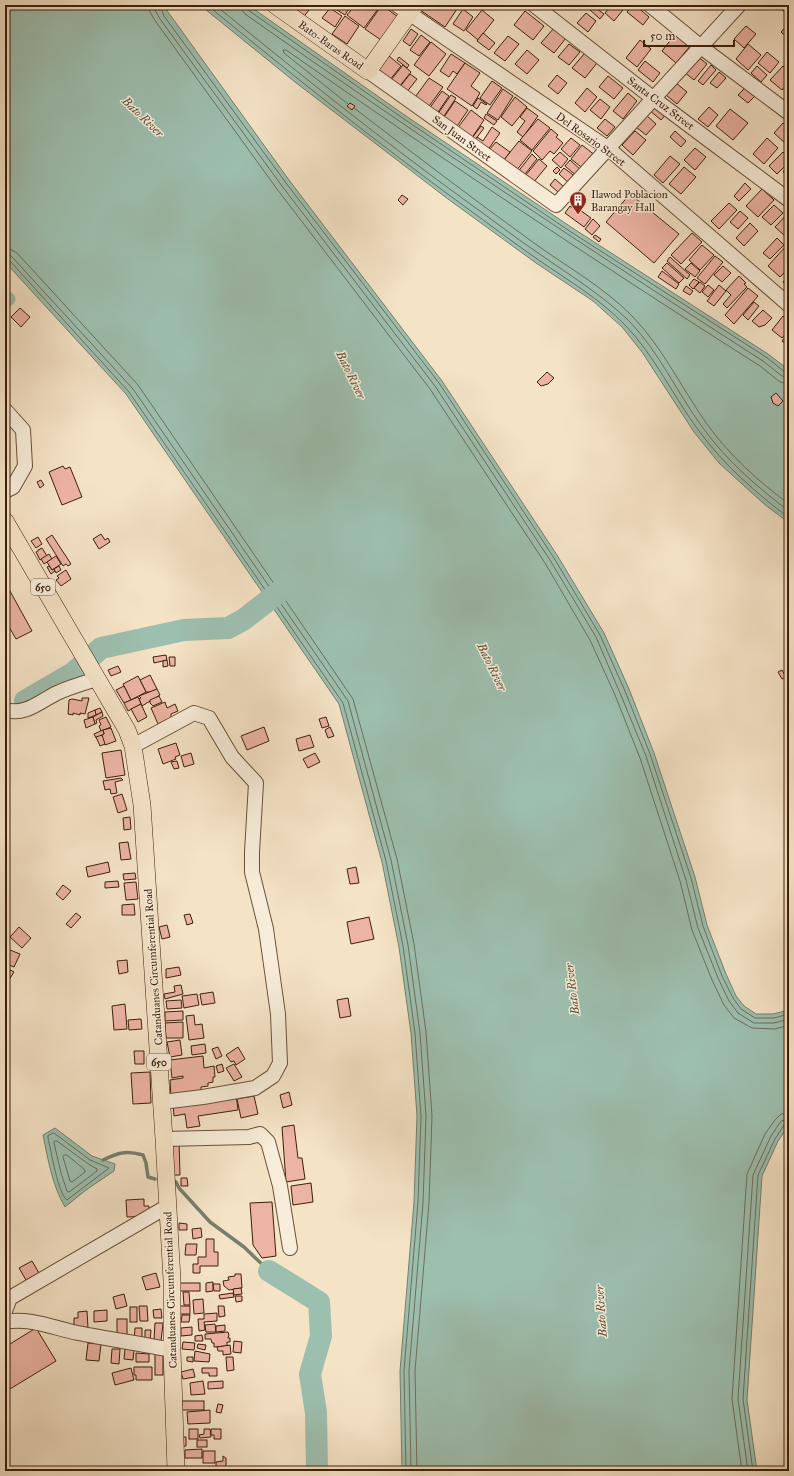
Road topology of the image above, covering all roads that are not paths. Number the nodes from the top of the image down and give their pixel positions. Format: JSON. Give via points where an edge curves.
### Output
{"nodes":[{"id":1,"x":275,"y":5,"type":"edge"},
{"id":2,"x":534,"y":5,"type":"edge"},
{"id":3,"x":650,"y":5,"type":"edge"},
{"id":4,"x":739,"y":5,"type":"edge"},
{"id":5,"x":407,"y":8,"type":"edge"},
{"id":6,"x":700,"y":47,"type":"junction"},
{"id":7,"x":368,"y":71,"type":"junction"},
{"id":8,"x":654,"y":98,"type":"junction"},
{"id":9,"x":789,"y":112,"type":"edge"},
{"id":10,"x":609,"y":149,"type":"junction"},
{"id":11,"x":789,"y":200,"type":"edge"},
{"id":12,"x":789,"y":305,"type":"edge"},
{"id":13,"x":5,"y":410,"type":"edge"},
{"id":14,"x":5,"y":491,"type":"edge"},
{"id":15,"x":5,"y":521,"type":"edge"},
{"id":16,"x":89,"y":666,"type":"junction"},
{"id":17,"x":5,"y":710,"type":"edge"},
{"id":18,"x":133,"y":746,"type":"junction"},
{"id":19,"x":162,"y":1102,"type":"junction"},
{"id":20,"x":164,"y":1139,"type":"junction"},
{"id":21,"x":168,"y":1206,"type":"junction"},
{"id":22,"x":290,"y":1248,"type":"dead end"},
{"id":23,"x":8,"y":1296,"type":"edge"},
{"id":24,"x":5,"y":1311,"type":"edge"},
{"id":25,"x":5,"y":1322,"type":"edge"},
{"id":26,"x":172,"y":1350,"type":"junction"},
{"id":27,"x":176,"y":1471,"type":"edge"}],
"edges":[{"from":1,"to":7,"type":"main road","name":"Bato-Baras Road"},
{"from":2,"to":8,"type":"street","name":"Santa Cruz Street"},
{"from":3,"to":6,"type":"street"},
{"from":4,"to":6,"type":"street"},
{"from":5,"to":7,"type":"main road"},
{"from":5,"to":10,"type":"street","name":"Del Rosario Street"},
{"from":6,"to":8,"type":"street"},
{"from":6,"to":9,"type":"street"},
{"from":7,"to":10,"type":"street","name":"San Juan Street","via":[[556,205]]},
{"from":8,"to":10,"type":"street"},
{"from":8,"to":11,"type":"street","name":"Santa Cruz Street"},
{"from":10,"to":12,"type":"street","name":"Del Rosario Street"},
{"from":13,"to":14,"type":"street","via":[[23,430],[25,466],[13,487]]},
{"from":15,"to":16,"type":"main road","name":"Catanduanes Circumferential Road","number":"650"},
{"from":16,"to":17,"type":"street","via":[[58,692],[27,710]]},
{"from":16,"to":18,"type":"main road","name":"Catanduanes Circumferential Road","number":"650","via":[[127,730]]},
{"from":18,"to":19,"type":"main road","name":"Catanduanes Circumferential Road","number":"650","via":[[142,805]]},
{"from":18,"to":19,"type":"street","via":[[194,713],[209,718],[232,758],[256,783],[252,872],[266,929],[278,1014],[280,1063],[274,1076],[255,1088]]},
{"from":19,"to":20,"type":"main road","name":"Catanduanes Circumferential Road","number":"650"},
{"from":20,"to":21,"type":"main road","name":"Catanduanes Circumferential Road","number":"650"},
{"from":20,"to":22,"type":"street","via":[[249,1137],[260,1134],[268,1142],[280,1186]]},
{"from":21,"to":23,"type":"street"},
{"from":21,"to":26,"type":"main road","name":"Catanduanes Circumferential Road","number":"650"},
{"from":23,"to":24,"type":"street"},
{"from":25,"to":26,"type":"street","via":[[15,1319],[33,1322]]},
{"from":26,"to":27,"type":"main road","name":"Catanduanes Circumferential Road","number":"650"}]}
